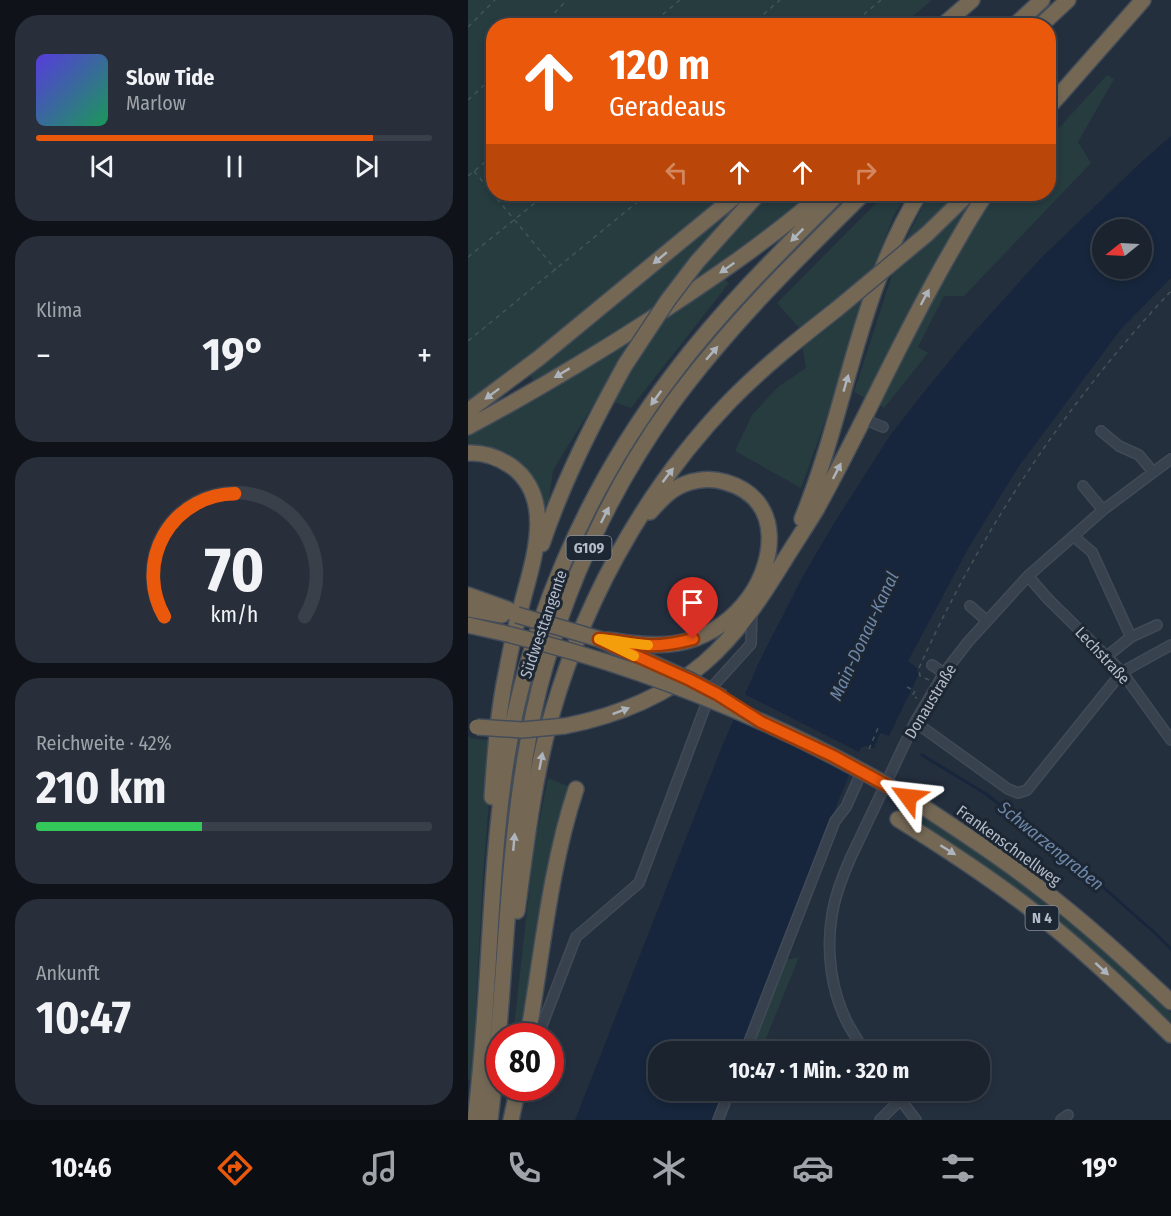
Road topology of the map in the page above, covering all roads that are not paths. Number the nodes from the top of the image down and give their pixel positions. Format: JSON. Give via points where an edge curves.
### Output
{"nodes":[{"id":1,"x":972,"y":0,"type":"edge"},
{"id":2,"x":1042,"y":0,"type":"edge"},
{"id":3,"x":1070,"y":0,"type":"edge"},
{"id":4,"x":1143,"y":0,"type":"edge"},
{"id":5,"x":951,"y":18,"type":"edge"},
{"id":6,"x":1023,"y":18,"type":"edge"},
{"id":7,"x":1049,"y":18,"type":"edge"},
{"id":8,"x":1056,"y":22,"type":"edge"},
{"id":9,"x":1056,"y":99,"type":"edge"},
{"id":10,"x":730,"y":201,"type":"edge"},
{"id":11,"x":752,"y":201,"type":"edge"},
{"id":12,"x":813,"y":201,"type":"edge"},
{"id":13,"x":831,"y":201,"type":"edge"},
{"id":14,"x":856,"y":201,"type":"edge"},
{"id":15,"x":915,"y":201,"type":"edge"},
{"id":16,"x":961,"y":201,"type":"edge"},
{"id":17,"x":982,"y":201,"type":"edge"},
{"id":18,"x":468,"y":411,"type":"edge"},
{"id":19,"x":863,"y":419,"type":"junction"},
{"id":20,"x":468,"y":427,"type":"edge"},
{"id":21,"x":883,"y":427,"type":"dead end"},
{"id":22,"x":1101,"y":430,"type":"dead end"},
{"id":23,"x":468,"y":453,"type":"edge"},
{"id":24,"x":1171,"y":459,"type":"edge"},
{"id":25,"x":1153,"y":472,"type":"junction"},
{"id":26,"x":1083,"y":486,"type":"dead end"},
{"id":27,"x":1103,"y":510,"type":"junction"},
{"id":28,"x":1073,"y":536,"type":"junction"},
{"id":29,"x":625,"y":542,"type":"junction"},
{"id":30,"x":786,"y":558,"type":"junction"},
{"id":31,"x":530,"y":573,"type":"junction"},
{"id":32,"x":1028,"y":576,"type":"junction"},
{"id":33,"x":468,"y":595,"type":"edge"},
{"id":34,"x":970,"y":606,"type":"dead end"},
{"id":35,"x":468,"y":609,"type":"edge"},
{"id":36,"x":752,"y":610,"type":"junction"},
{"id":37,"x":510,"y":613,"type":"junction"},
{"id":38,"x":987,"y":621,"type":"junction"},
{"id":39,"x":468,"y":625,"type":"edge"},
{"id":40,"x":1157,"y":625,"type":"dead end"},
{"id":41,"x":1131,"y":637,"type":"junction"},
{"id":42,"x":599,"y":639,"type":"junction"},
{"id":43,"x":1171,"y":645,"type":"edge"},
{"id":44,"x":1106,"y":657,"type":"junction"},
{"id":45,"x":932,"y":665,"type":"dead end"},
{"id":46,"x":1122,"y":672,"type":"junction"},
{"id":47,"x":944,"y":673,"type":"junction"},
{"id":48,"x":761,"y":722,"type":"junction"},
{"id":49,"x":915,"y":722,"type":"junction"},
{"id":50,"x":473,"y":726,"type":"edge"},
{"id":51,"x":1171,"y":740,"type":"edge"},
{"id":52,"x":888,"y":777,"type":"junction"},
{"id":53,"x":576,"y":789,"type":"dead end"},
{"id":54,"x":898,"y":819,"type":"dead end"},
{"id":55,"x":493,"y":889,"type":"junction"},
{"id":56,"x":503,"y":985,"type":"junction"},
{"id":57,"x":1171,"y":1002,"type":"edge"},
{"id":58,"x":530,"y":1023,"type":"edge"},
{"id":59,"x":543,"y":1023,"type":"edge"},
{"id":60,"x":1171,"y":1035,"type":"edge"},
{"id":61,"x":749,"y":1041,"type":"edge"},
{"id":62,"x":858,"y":1041,"type":"edge"},
{"id":63,"x":515,"y":1101,"type":"edge"},
{"id":64,"x":726,"y":1101,"type":"edge"},
{"id":65,"x":899,"y":1101,"type":"edge"},
{"id":66,"x":901,"y":1101,"type":"edge"},
{"id":67,"x":475,"y":1120,"type":"edge"},
{"id":68,"x":490,"y":1120,"type":"edge"},
{"id":69,"x":511,"y":1120,"type":"edge"},
{"id":70,"x":718,"y":1120,"type":"edge"},
{"id":71,"x":880,"y":1120,"type":"edge"},
{"id":72,"x":916,"y":1120,"type":"edge"}],
"edges":[{"from":1,"to":5,"type":"highway"},
{"from":2,"to":6,"type":"highway"},
{"from":3,"to":7,"type":"highway"},
{"from":3,"to":8,"type":"highway"},
{"from":4,"to":9,"type":"highway"},
{"from":10,"to":18,"type":"highway","one_way":true,"via":[[539,358]]},
{"from":11,"to":31,"type":"highway","bridge":true,"via":[[697,262],[625,365],[579,452]]},
{"from":12,"to":20,"type":"highway","one_way":true,"via":[[682,298]]},
{"from":13,"to":55,"type":"highway","name":"Südwesttangente","number":"G109","one_way":true,"via":[[733,302],[674,372],[623,447],[583,520],[546,606],[515,714]]},
{"from":56,"to":14,"type":"highway","name":"Südwesttangente","number":"G109","one_way":true,"via":[[525,755],[554,639],[586,554],[636,460],[690,380],[750,309]]},
{"from":30,"to":15,"type":"highway","one_way":true,"via":[[824,456],[878,280]]},
{"from":29,"to":16,"type":"highway","one_way":true,"bridge":true,"via":[[650,500],[709,424],[763,369],[899,259]]},
{"from":19,"to":17,"type":"highway","one_way":true,"via":[[931,285]]},
{"from":19,"to":21,"type":"street"},
{"from":30,"to":19,"type":"highway","one_way":true,"via":[[815,512]]},
{"from":22,"to":25,"type":"street","via":[[1117,445],[1139,455]]},
{"from":23,"to":31,"type":"highway","via":[[502,461],[516,470],[530,489],[538,521]]},
{"from":24,"to":25,"type":"street","name":"Donaustraße"},
{"from":25,"to":27,"type":"street","name":"Donaustraße"},
{"from":26,"to":27,"type":"street"},
{"from":27,"to":28,"type":"street","name":"Donaustraße"},
{"from":28,"to":32,"type":"street","name":"Donaustraße"},
{"from":28,"to":41,"type":"street","via":[[1092,552]]},
{"from":29,"to":42,"type":"highway","via":[[664,498],[696,481],[722,481],[742,489],[757,502],[769,530],[769,549],[761,579],[724,623],[678,643],[645,645]]},
{"from":56,"to":29,"type":"highway","one_way":true,"via":[[546,737],[585,623]]},
{"from":30,"to":36,"type":"highway"},
{"from":31,"to":55,"type":"highway","via":[[500,714],[490,832]]},
{"from":32,"to":38,"type":"street","name":"Donaustraße"},
{"from":32,"to":44,"type":"street","name":"Lechstraße"},
{"from":33,"to":37,"type":"highway"},
{"from":34,"to":38,"type":"street"},
{"from":35,"to":37,"type":"highway"},
{"from":50,"to":36,"type":"highway","one_way":true,"bridge":true,"via":[[522,730],[565,726],[618,713],[675,684],[703,663]]},
{"from":36,"to":59,"type":"street","via":[[751,644],[712,686],[639,883],[576,937]]},
{"from":37,"to":42,"type":"highway","bridge":true},
{"from":38,"to":47,"type":"street","name":"Donaustraße"},
{"from":39,"to":48,"type":"highway","name":"Frankenschnellweg","number":"N 4","bridge":true,"via":[[619,666]]},
{"from":40,"to":41,"type":"street"},
{"from":41,"to":44,"type":"street"},
{"from":42,"to":48,"type":"highway","bridge":true,"via":[[690,680]]},
{"from":43,"to":46,"type":"street"},
{"from":44,"to":46,"type":"street","name":"Lechstraße"},
{"from":45,"to":47,"type":"street"},
{"from":46,"to":49,"type":"street","via":[[1027,790],[1018,793]]},
{"from":46,"to":51,"type":"street","name":"Lechstraße"},
{"from":47,"to":49,"type":"street","name":"Donaustraße"},
{"from":48,"to":57,"type":"highway","name":"Frankenschnellweg","number":"N 4","bridge":true,"via":[[908,797],[973,839],[1036,884]]},
{"from":49,"to":52,"type":"street","name":"Donaustraße"},
{"from":52,"to":61,"type":"street","via":[[864,766],[846,807],[835,821]]},
{"from":52,"to":62,"type":"street","name":"Donaustraße","via":[[858,840],[832,912],[833,980],[847,1022]]},
{"from":53,"to":58,"type":"highway","via":[[558,857]]},
{"from":54,"to":60,"type":"highway","number":"N 4","one_way":true,"via":[[1021,902],[1097,965]]},
{"from":55,"to":67,"type":"highway","name":"Südwesttangente","number":"G109"},
{"from":56,"to":68,"type":"highway","name":"Südwesttangente","number":"G109"},
{"from":63,"to":69,"type":"highway"},
{"from":64,"to":70,"type":"street"},
{"from":65,"to":71,"type":"street"},
{"from":66,"to":72,"type":"street"}]}
